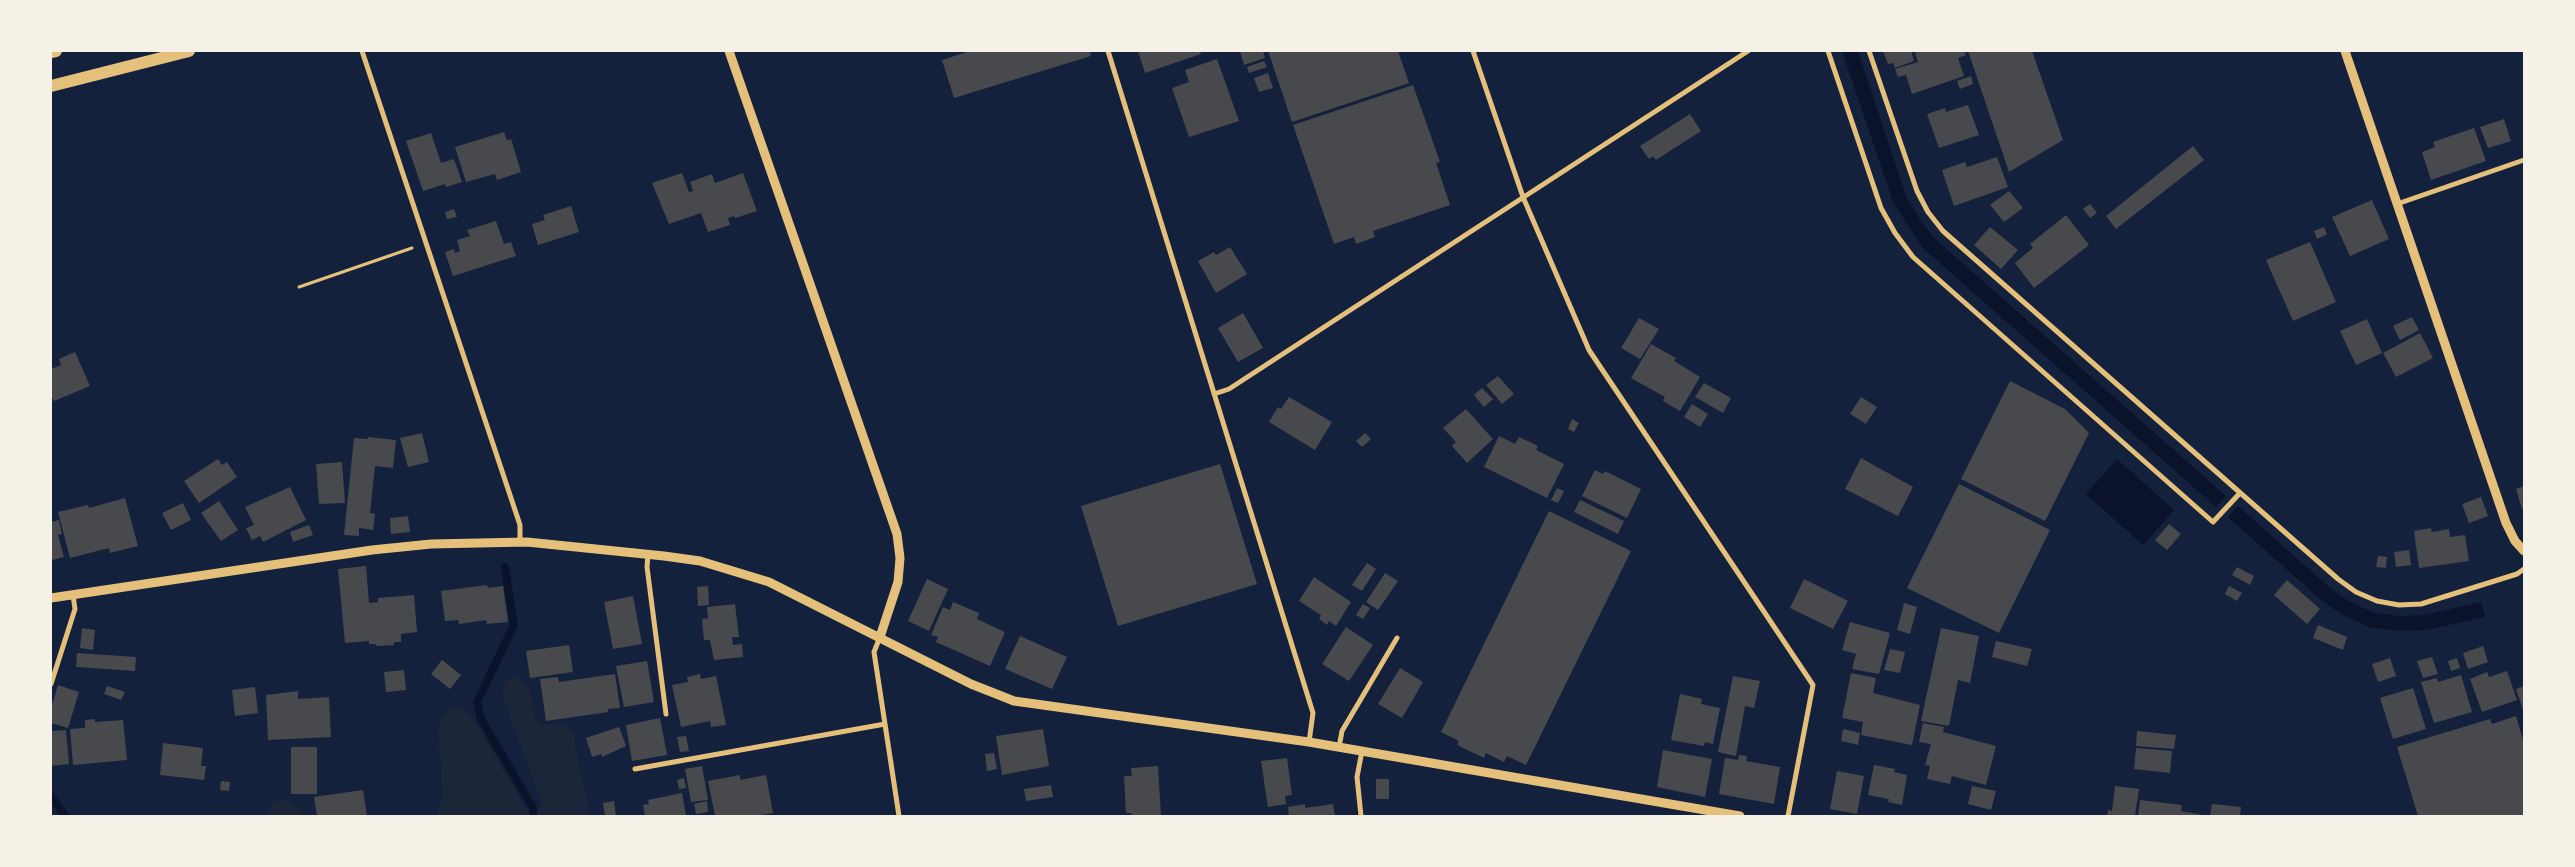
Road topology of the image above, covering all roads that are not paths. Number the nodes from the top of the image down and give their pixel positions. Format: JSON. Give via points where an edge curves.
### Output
{"nodes":[{"id":1,"x":56,"y":51,"type":"edge"},
{"id":2,"x":189,"y":51,"type":"edge"},
{"id":3,"x":362,"y":51,"type":"edge"},
{"id":4,"x":729,"y":51,"type":"edge"},
{"id":5,"x":1108,"y":51,"type":"edge"},
{"id":6,"x":1473,"y":51,"type":"edge"},
{"id":7,"x":1748,"y":51,"type":"edge"},
{"id":8,"x":1828,"y":51,"type":"edge"},
{"id":9,"x":1869,"y":51,"type":"edge"},
{"id":10,"x":2345,"y":51,"type":"edge"},
{"id":11,"x":51,"y":52,"type":"edge"},
{"id":12,"x":51,"y":86,"type":"edge"},
{"id":13,"x":2524,"y":160,"type":"edge"},
{"id":14,"x":1522,"y":197,"type":"junction"},
{"id":15,"x":2397,"y":204,"type":"junction"},
{"id":16,"x":1214,"y":394,"type":"junction"},
{"id":17,"x":2240,"y":493,"type":"junction"},
{"id":18,"x":520,"y":542,"type":"junction"},
{"id":19,"x":2524,"y":551,"type":"edge"},
{"id":20,"x":648,"y":554,"type":"junction"},
{"id":21,"x":2524,"y":569,"type":"edge"},
{"id":22,"x":73,"y":595,"type":"junction"},
{"id":23,"x":51,"y":598,"type":"edge"},
{"id":24,"x":880,"y":637,"type":"junction"},
{"id":25,"x":1397,"y":638,"type":"dead end"},
{"id":26,"x":51,"y":684,"type":"edge"},
{"id":27,"x":666,"y":714,"type":"dead end"},
{"id":28,"x":885,"y":724,"type":"junction"},
{"id":29,"x":1309,"y":742,"type":"junction"},
{"id":30,"x":1339,"y":747,"type":"junction"},
{"id":31,"x":1362,"y":751,"type":"junction"},
{"id":32,"x":635,"y":770,"type":"dead end"},
{"id":33,"x":900,"y":816,"type":"edge"},
{"id":34,"x":1361,"y":816,"type":"edge"},
{"id":35,"x":1740,"y":816,"type":"edge"},
{"id":36,"x":1788,"y":816,"type":"edge"}],
"edges":[{"from":1,"to":11,"type":"main road"},
{"from":2,"to":12,"type":"main road"},
{"from":3,"to":18,"type":"street","via":[[520,525]]},
{"from":4,"to":24,"type":"street","via":[[897,534],[898,582]]},
{"from":5,"to":16,"type":"street"},
{"from":6,"to":14,"type":"street"},
{"from":7,"to":14,"type":"street"},
{"from":8,"to":17,"type":"street","via":[[1881,208],[1913,256],[2213,522]]},
{"from":9,"to":17,"type":"street","via":[[1917,191],[1943,230]]},
{"from":10,"to":15,"type":"street"},
{"from":13,"to":15,"type":"street"},
{"from":14,"to":16,"type":"street","via":[[1229,389]]},
{"from":14,"to":36,"type":"street","via":[[1589,350],[1813,685]]},
{"from":15,"to":19,"type":"street","via":[[2506,523]]},
{"from":16,"to":29,"type":"street","via":[[1313,713]]},
{"from":17,"to":21,"type":"street","via":[[2338,579],[2377,601],[2399,605],[2422,604]]},
{"from":18,"to":20,"type":"street"},
{"from":18,"to":22,"type":"street","via":[[431,544],[372,550]]},
{"from":20,"to":24,"type":"street","via":[[700,561],[768,582]]},
{"from":20,"to":27,"type":"street"},
{"from":22,"to":23,"type":"street"},
{"from":22,"to":26,"type":"street","via":[[75,609]]},
{"from":24,"to":28,"type":"street","via":[[874,652]]},
{"from":24,"to":29,"type":"street","via":[[971,684],[1014,701]]},
{"from":25,"to":30,"type":"street","via":[[1342,731]]},
{"from":28,"to":32,"type":"street"},
{"from":28,"to":33,"type":"street"},
{"from":29,"to":30,"type":"street"},
{"from":30,"to":31,"type":"street"},
{"from":31,"to":34,"type":"street","via":[[1357,777]]},
{"from":31,"to":35,"type":"street"}]}
